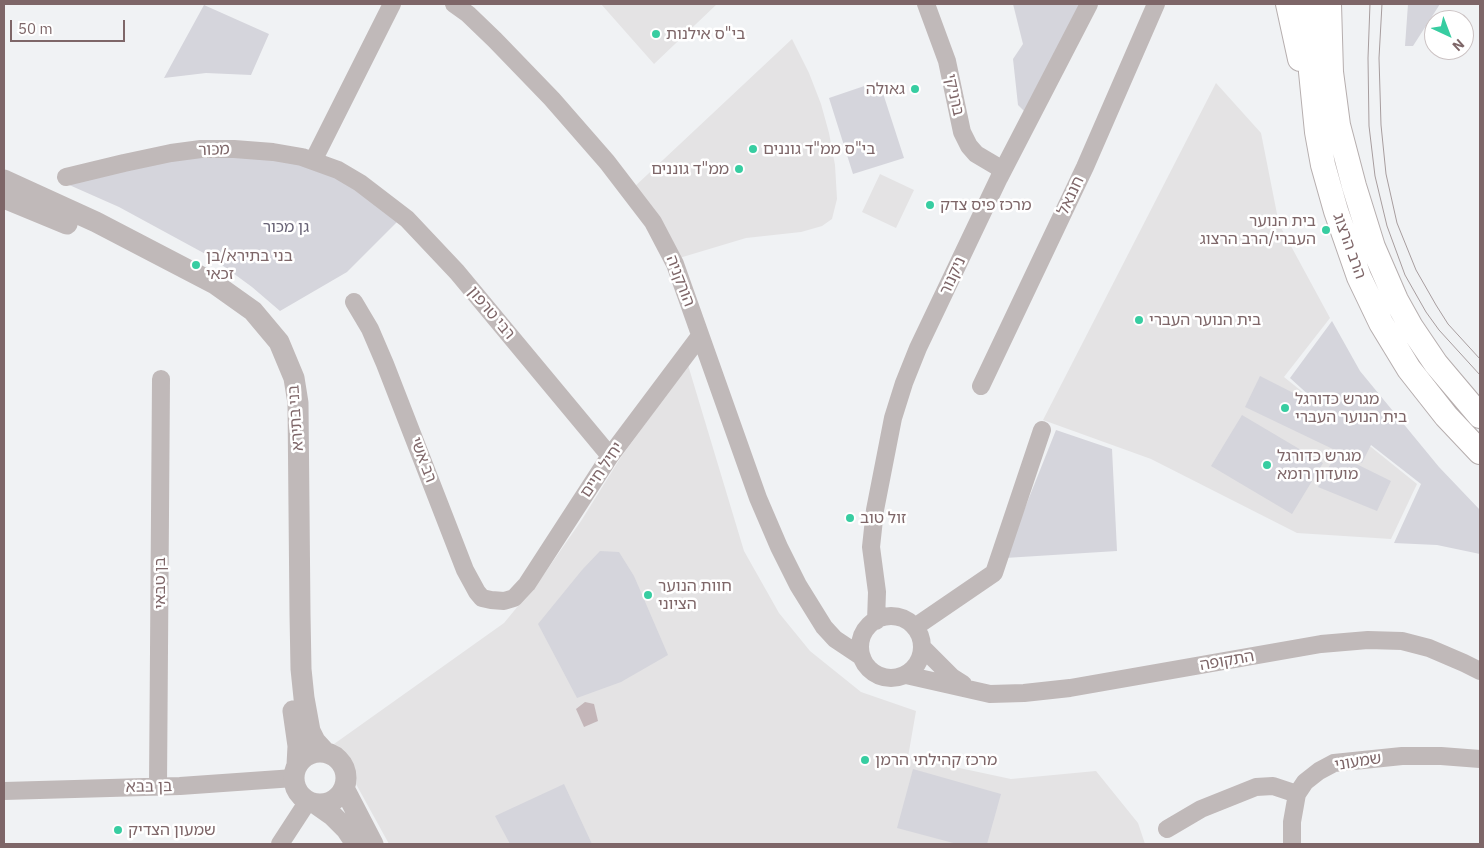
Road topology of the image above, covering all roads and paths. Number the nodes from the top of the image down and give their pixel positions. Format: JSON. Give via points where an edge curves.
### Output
{"nodes":[{"id":1,"x":392,"y":4,"type":"edge"},
{"id":2,"x":454,"y":4,"type":"edge"},
{"id":3,"x":926,"y":4,"type":"edge"},
{"id":4,"x":1089,"y":4,"type":"edge"},
{"id":5,"x":1156,"y":4,"type":"edge"},
{"id":6,"x":1288,"y":4,"type":"edge"},
{"id":7,"x":1309,"y":4,"type":"edge"},
{"id":8,"x":1329,"y":4,"type":"edge"},
{"id":9,"x":1334,"y":4,"type":"edge"},
{"id":10,"x":1329,"y":35,"type":"junction"},
{"id":11,"x":1313,"y":104,"type":"junction"},
{"id":12,"x":313,"y":161,"type":"junction"},
{"id":13,"x":1003,"y":170,"type":"junction"},
{"id":14,"x":66,"y":177,"type":"dead end"},
{"id":15,"x":4,"y":180,"type":"edge"},
{"id":16,"x":360,"y":182,"type":"joint"},
{"id":17,"x":6,"y":200,"type":"edge"},
{"id":18,"x":354,"y":302,"type":"dead end"},
{"id":19,"x":700,"y":336,"type":"junction"},
{"id":20,"x":161,"y":379,"type":"dead end"},
{"id":21,"x":981,"y":386,"type":"dead end"},
{"id":22,"x":1480,"y":416,"type":"edge"},
{"id":23,"x":1042,"y":430,"type":"dead end"},
{"id":24,"x":1480,"y":452,"type":"edge"},
{"id":25,"x":610,"y":456,"type":"junction"},
{"id":26,"x":874,"y":566,"type":"junction"},
{"id":27,"x":504,"y":601,"type":"joint"},
{"id":28,"x":815,"y":614,"type":"junction"},
{"id":29,"x":909,"y":623,"type":"junction"},
{"id":30,"x":870,"y":627,"type":"junction"},
{"id":31,"x":922,"y":647,"type":"junction"},
{"id":32,"x":862,"y":657,"type":"junction"},
{"id":33,"x":1480,"y":671,"type":"edge"},
{"id":34,"x":906,"y":675,"type":"junction"},
{"id":35,"x":970,"y":689,"type":"junction"},
{"id":36,"x":326,"y":753,"type":"junction"},
{"id":37,"x":1480,"y":759,"type":"edge"},
{"id":38,"x":296,"y":772,"type":"junction"},
{"id":39,"x":158,"y":786,"type":"junction"},
{"id":40,"x":344,"y":788,"type":"junction"},
{"id":41,"x":4,"y":791,"type":"edge"},
{"id":42,"x":1297,"y":794,"type":"junction"},
{"id":43,"x":312,"y":803,"type":"junction"},
{"id":44,"x":1167,"y":829,"type":"dead end"},
{"id":45,"x":280,"y":844,"type":"edge"},
{"id":46,"x":356,"y":844,"type":"edge"},
{"id":47,"x":373,"y":844,"type":"edge"},
{"id":48,"x":1292,"y":844,"type":"edge"}],
"edges":[{"from":1,"to":12,"type":"street"},
{"from":2,"to":19,"type":"street","name":"הורקניה","via":[[479,24],[546,92],[607,162],[653,222],[675,264]]},
{"from":3,"to":13,"type":"street","name":"ברניקי","via":[[947,61],[962,132],[976,154]]},
{"from":4,"to":13,"type":"street","name":"ניקנור"},
{"from":5,"to":21,"type":"street","name":"חננאל","via":[[1085,167]]},
{"from":6,"to":11,"type":"main road"},
{"from":7,"to":11,"type":"main road","name":"הרב הרצוג"},
{"from":8,"to":10,"type":"main road","name":"הרב הרצוג"},
{"from":9,"to":10,"type":"main road"},
{"from":10,"to":22,"type":"main road","name":"הרב הרצוג","via":[[1338,125],[1374,247],[1411,327],[1436,364]]},
{"from":11,"to":24,"type":"main road","name":"הרב הרצוג","via":[[1333,202],[1368,298],[1409,369]]},
{"from":12,"to":14,"type":"street","name":"מכור","via":[[273,152],[201,150],[124,162]]},
{"from":12,"to":16,"type":"street","name":"מכור"},
{"from":13,"to":26,"type":"street","name":"ניקנור","via":[[904,383],[875,510],[871,547]]},
{"from":15,"to":36,"type":"street","name":"בני בתירא","via":[[121,234],[215,284],[252,311],[278,342],[294,378],[298,403],[304,698],[310,731]]},
{"from":16,"to":25,"type":"street","name":"רבי טרפון","via":[[407,219],[458,272]]},
{"from":17,"to":38,"type":"street","name":"בני בתירא","via":[[96,236],[205,292],[251,328],[276,362],[286,390],[286,617],[298,746]]},
{"from":18,"to":27,"type":"street","name":"רב אשי","via":[[385,364],[465,570],[482,598]]},
{"from":19,"to":25,"type":"street","name":"יחיל חיים"},
{"from":19,"to":28,"type":"street","name":"הורקניה","via":[[778,547]]},
{"from":20,"to":39,"type":"street","name":"בן טבאי"},
{"from":23,"to":29,"type":"street","via":[[994,573]]},
{"from":25,"to":27,"type":"street","name":"יחיל חיים","via":[[526,584],[514,598]]},
{"from":26,"to":29,"type":"street","name":"ניקנור","via":[[891,603]]},
{"from":26,"to":30,"type":"street","name":"ניקנור","via":[[877,592]]},
{"from":28,"to":30,"type":"street","name":"הורקניה","via":[[840,632],[852,635]]},
{"from":28,"to":32,"type":"street","name":"הורקניה","via":[[835,639]]},
{"from":29,"to":30,"type":"street","via":[[885,617]]},
{"from":29,"to":31,"type":"street","via":[[920,636]]},
{"from":30,"to":32,"type":"street","via":[[861,641]]},
{"from":31,"to":34,"type":"street","via":[[918,663]]},
{"from":31,"to":35,"type":"street","name":"התקופה","via":[[952,677]]},
{"from":32,"to":34,"type":"street","via":[[872,672],[880,676]]},
{"from":33,"to":35,"type":"street","name":"התקופה","via":[[1429,648],[1368,640],[1320,644],[1070,688],[990,694]]},
{"from":34,"to":35,"type":"street","name":"התקופה"},
{"from":36,"to":38,"type":"street","via":[[308,755]]},
{"from":36,"to":40,"type":"street","via":[[334,756],[344,768]]},
{"from":37,"to":42,"type":"street","name":"שמעוני","via":[[1402,756],[1334,763],[1305,782]]},
{"from":38,"to":39,"type":"street","name":"בן בבא"},
{"from":38,"to":43,"type":"street","via":[[297,791]]},
{"from":39,"to":41,"type":"street","name":"בן בבא"},
{"from":40,"to":43,"type":"street","via":[[333,801]]},
{"from":40,"to":47,"type":"street"},
{"from":42,"to":44,"type":"street","via":[[1272,786],[1256,787],[1201,810]]},
{"from":42,"to":48,"type":"street"},
{"from":43,"to":45,"type":"street"},
{"from":43,"to":46,"type":"street","via":[[333,816]]}]}
